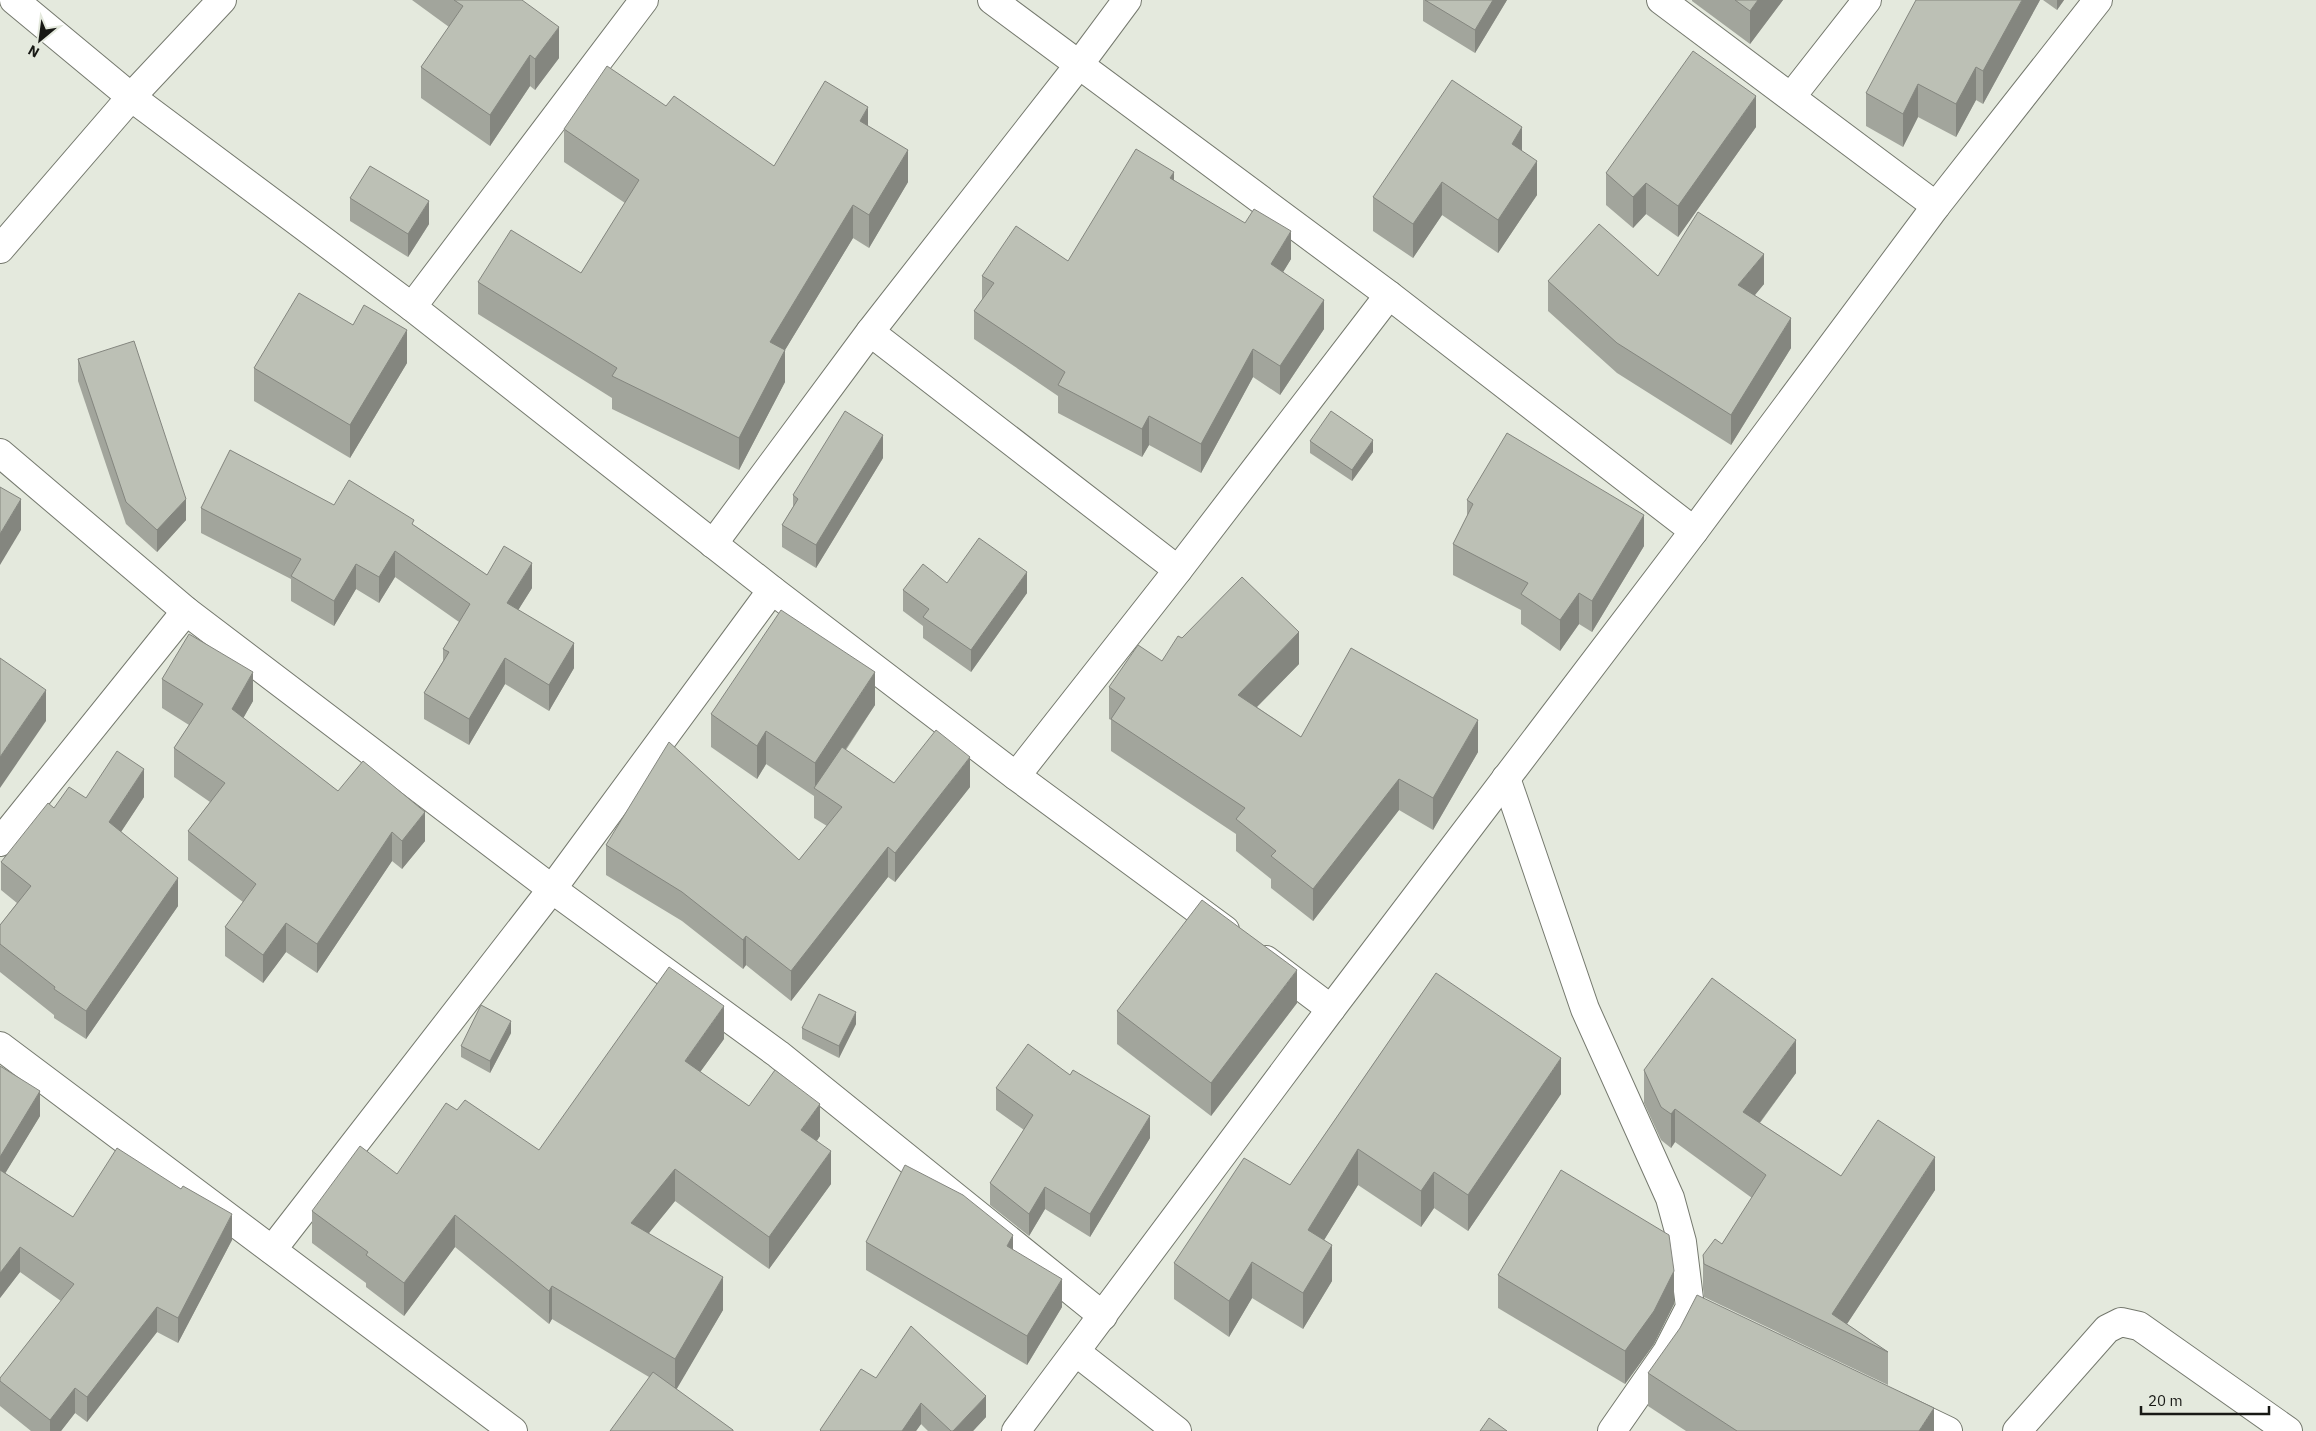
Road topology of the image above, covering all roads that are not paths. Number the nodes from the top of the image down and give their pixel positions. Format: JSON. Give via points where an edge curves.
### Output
{"nodes":[{"id":1,"x":14,"y":0,"type":"edge"},
{"id":2,"x":222,"y":0,"type":"edge"},
{"id":3,"x":644,"y":0,"type":"edge"},
{"id":4,"x":992,"y":0,"type":"edge"},
{"id":5,"x":1127,"y":0,"type":"edge"},
{"id":6,"x":1661,"y":0,"type":"edge"},
{"id":7,"x":1867,"y":0,"type":"edge"},
{"id":8,"x":2098,"y":0,"type":"edge"},
{"id":9,"x":1078,"y":66,"type":"junction"},
{"id":10,"x":131,"y":97,"type":"junction"},
{"id":11,"x":1791,"y":97,"type":"junction"},
{"id":12,"x":1936,"y":206,"type":"junction"},
{"id":13,"x":0,"y":249,"type":"edge"},
{"id":14,"x":1389,"y":295,"type":"junction"},
{"id":15,"x":412,"y":307,"type":"junction"},
{"id":16,"x":870,"y":332,"type":"junction"},
{"id":17,"x":0,"y":453,"type":"edge"},
{"id":18,"x":1694,"y":532,"type":"junction"},
{"id":19,"x":712,"y":544,"type":"junction"},
{"id":20,"x":1178,"y":570,"type":"junction"},
{"id":21,"x":772,"y":590,"type":"junction"},
{"id":22,"x":186,"y":611,"type":"junction"},
{"id":23,"x":1016,"y":776,"type":"junction"},
{"id":24,"x":1506,"y":778,"type":"junction"},
{"id":25,"x":0,"y":842,"type":"edge"},
{"id":26,"x":552,"y":889,"type":"junction"},
{"id":27,"x":1331,"y":1009,"type":"junction"},
{"id":28,"x":0,"y":1046,"type":"edge"},
{"id":29,"x":272,"y":1250,"type":"junction"},
{"id":30,"x":1690,"y":1307,"type":"junction"},
{"id":31,"x":1103,"y":1316,"type":"junction"},
{"id":32,"x":1717,"y":1320,"type":"edge"},
{"id":33,"x":1076,"y":1352,"type":"junction"},
{"id":34,"x":1877,"y":1397,"type":"edge"},
{"id":35,"x":513,"y":1431,"type":"edge"},
{"id":36,"x":1016,"y":1431,"type":"edge"},
{"id":37,"x":1177,"y":1431,"type":"edge"},
{"id":38,"x":1612,"y":1431,"type":"edge"},
{"id":39,"x":1948,"y":1431,"type":"edge"},
{"id":40,"x":2017,"y":1431,"type":"edge"},
{"id":41,"x":2288,"y":1431,"type":"edge"}],
"edges":[{"from":1,"to":10,"type":"street"},
{"from":2,"to":10,"type":"street"},
{"from":3,"to":15,"type":"street"},
{"from":4,"to":9,"type":"street"},
{"from":5,"to":9,"type":"street"},
{"from":6,"to":11,"type":"street"},
{"from":7,"to":11,"type":"street"},
{"from":8,"to":12,"type":"street"},
{"from":9,"to":14,"type":"street"},
{"from":9,"to":16,"type":"street"},
{"from":10,"to":13,"type":"street"},
{"from":10,"to":15,"type":"street"},
{"from":11,"to":12,"type":"street"},
{"from":12,"to":18,"type":"street"},
{"from":14,"to":18,"type":"street"},
{"from":14,"to":20,"type":"street"},
{"from":15,"to":19,"type":"street"},
{"from":16,"to":19,"type":"street"},
{"from":16,"to":20,"type":"street"},
{"from":17,"to":22,"type":"street"},
{"from":18,"to":24,"type":"street"},
{"from":19,"to":21,"type":"street"},
{"from":20,"to":23,"type":"street"},
{"from":21,"to":23,"type":"street"},
{"from":21,"to":26,"type":"street"},
{"from":22,"to":25,"type":"street"},
{"from":22,"to":26,"type":"street"},
{"from":23,"to":27,"type":"street"},
{"from":24,"to":27,"type":"street"},
{"from":24,"to":30,"type":"street","via":[[1585,1009],[1670,1198],[1682,1242]]},
{"from":26,"to":29,"type":"street"},
{"from":26,"to":31,"type":"street","via":[[778,1054]]},
{"from":27,"to":31,"type":"street"},
{"from":28,"to":29,"type":"street"},
{"from":29,"to":35,"type":"street"},
{"from":30,"to":32,"type":"street"},
{"from":30,"to":38,"type":"street","via":[[1667,1352]]},
{"from":31,"to":33,"type":"street"},
{"from":33,"to":36,"type":"street"},
{"from":33,"to":37,"type":"street"},
{"from":34,"to":39,"type":"street"},
{"from":40,"to":41,"type":"street","via":[[2107,1329],[2121,1322],[2139,1326]]}]}
